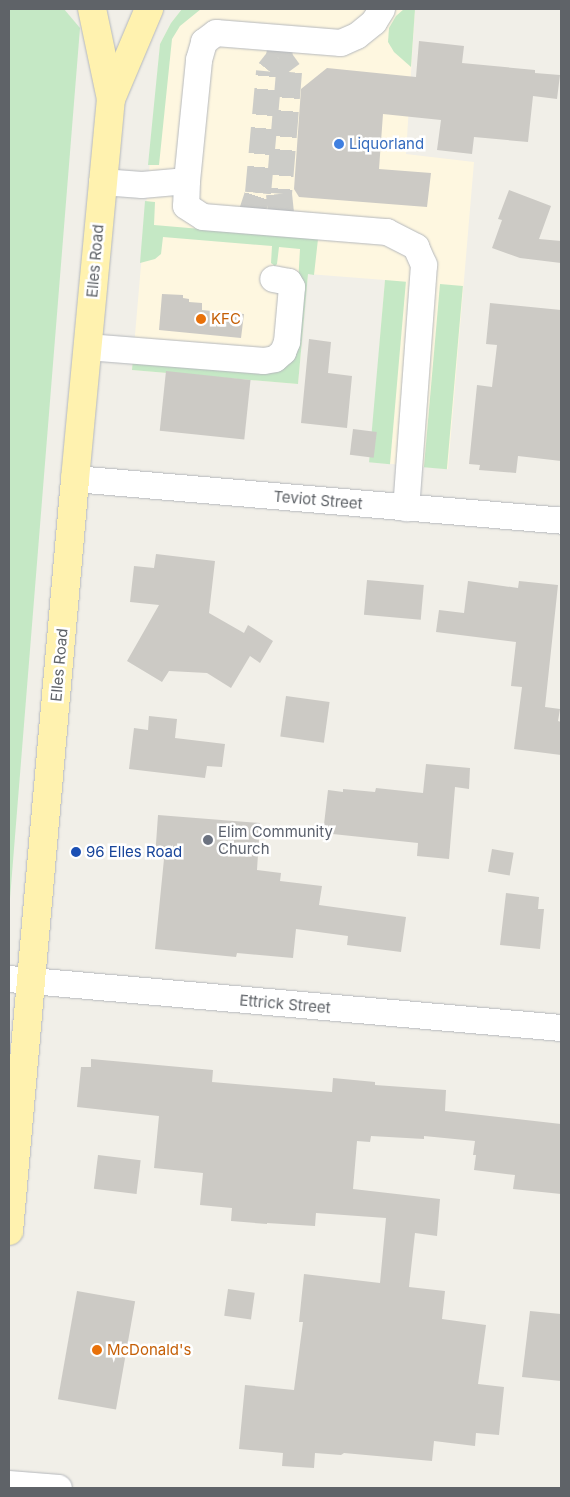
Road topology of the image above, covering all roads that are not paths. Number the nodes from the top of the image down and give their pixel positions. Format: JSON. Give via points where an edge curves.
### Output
{"nodes":[{"id":1,"x":92,"y":9,"type":"edge"},
{"id":2,"x":149,"y":9,"type":"edge"},
{"id":3,"x":382,"y":9,"type":"edge"},
{"id":4,"x":111,"y":98,"type":"junction"},
{"id":5,"x":187,"y":181,"type":"junction"},
{"id":6,"x":102,"y":182,"type":"junction"},
{"id":7,"x":273,"y":279,"type":"dead end"},
{"id":8,"x":87,"y":347,"type":"junction"},
{"id":9,"x":74,"y":479,"type":"junction"},
{"id":10,"x":406,"y":508,"type":"junction"},
{"id":11,"x":561,"y":521,"type":"edge"},
{"id":12,"x":20,"y":980,"type":"edge"},
{"id":13,"x":561,"y":1028,"type":"edge"},
{"id":14,"x":9,"y":1231,"type":"edge"},
{"id":15,"x":9,"y":1484,"type":"edge"},
{"id":16,"x":59,"y":1488,"type":"edge"}],
"edges":[{"from":1,"to":4,"type":"main road","name":"Elles Road"},
{"from":2,"to":4,"type":"main road","name":"Elles Road"},
{"from":3,"to":5,"type":"street","via":[[374,22],[357,36],[341,43],[216,33],[204,42],[199,60]]},
{"from":4,"to":6,"type":"main road","name":"Elles Road"},
{"from":5,"to":6,"type":"street","via":[[142,185]]},
{"from":5,"to":10,"type":"street","via":[[186,206],[203,217],[387,232],[416,247],[424,265]]},
{"from":6,"to":8,"type":"main road","name":"Elles Road"},
{"from":7,"to":8,"type":"street","via":[[289,282],[292,287],[287,342],[275,359],[264,361]]},
{"from":8,"to":9,"type":"main road","name":"Elles Road"},
{"from":9,"to":10,"type":"street","name":"Teviot Street"},
{"from":9,"to":12,"type":"main road","name":"Elles Road"},
{"from":10,"to":11,"type":"street","name":"Teviot Street"},
{"from":12,"to":13,"type":"street","name":"Ettrick Street"},
{"from":12,"to":14,"type":"main road","name":"Elles Road"},
{"from":15,"to":16,"type":"street"}]}
